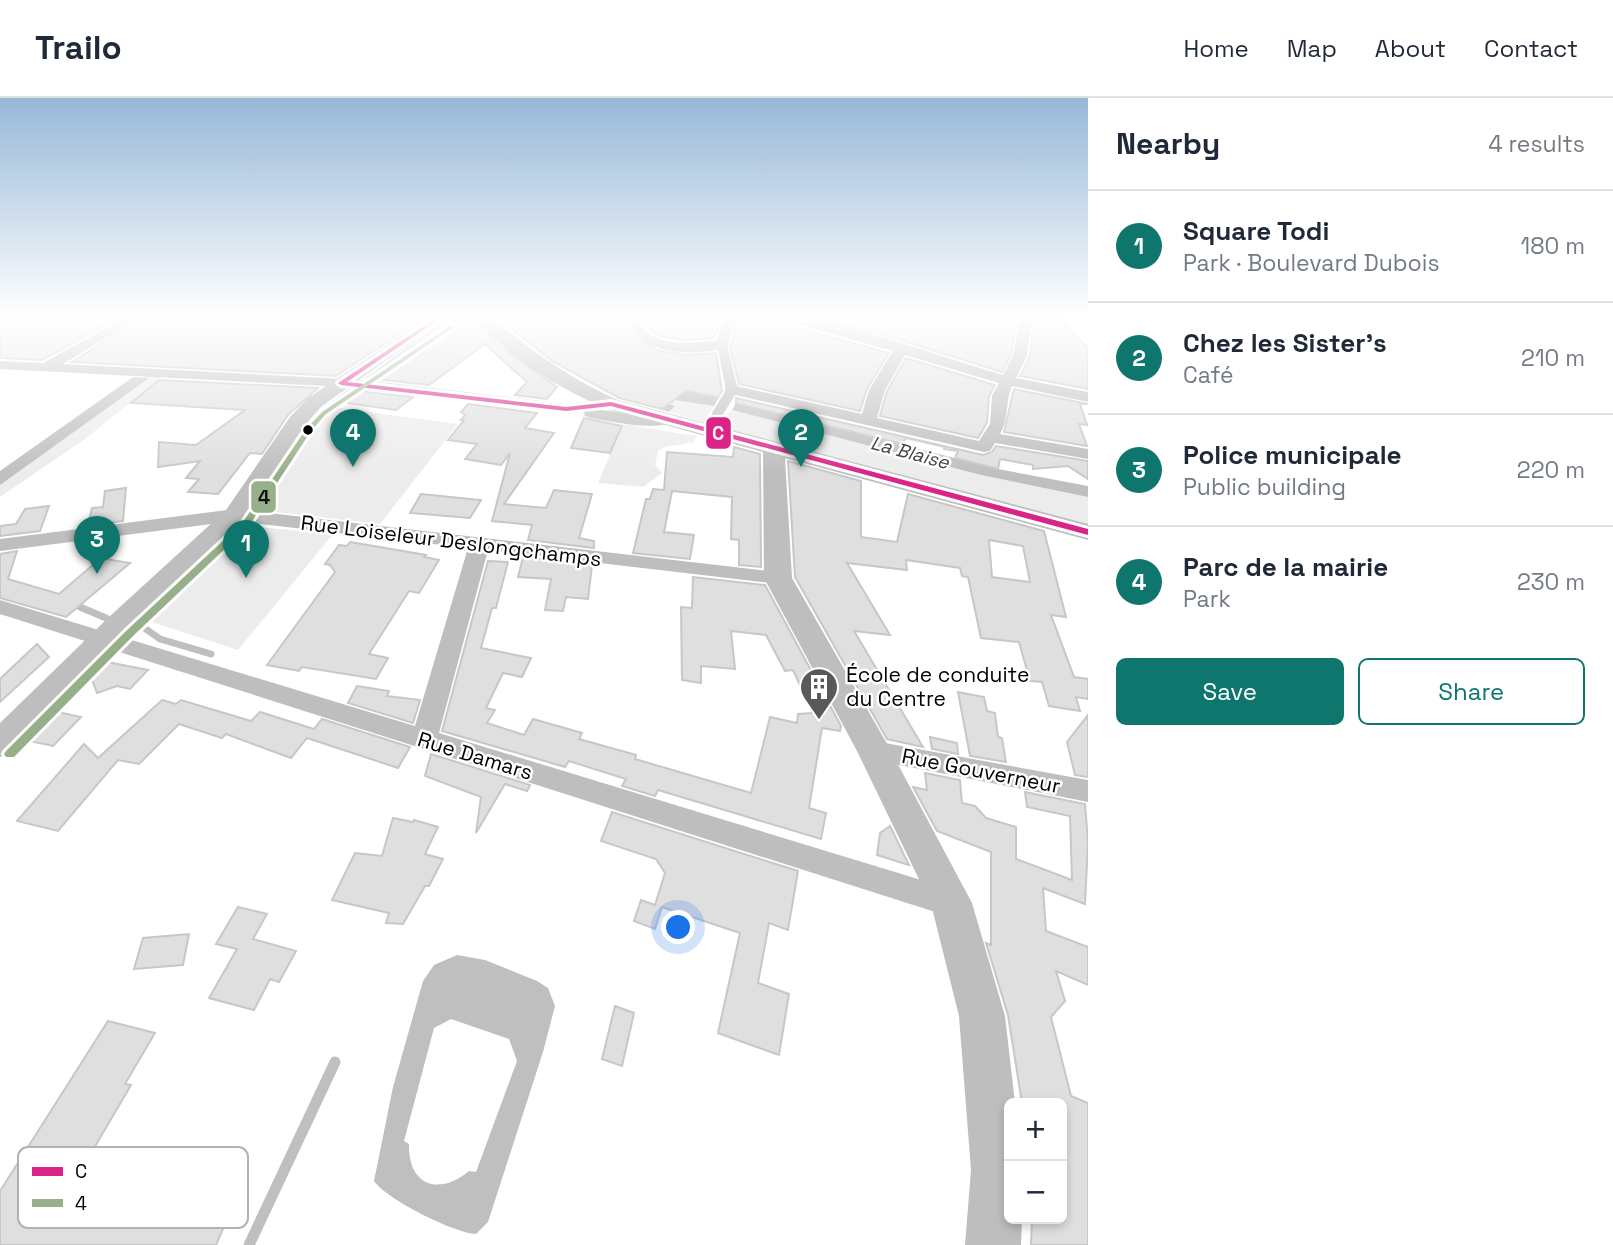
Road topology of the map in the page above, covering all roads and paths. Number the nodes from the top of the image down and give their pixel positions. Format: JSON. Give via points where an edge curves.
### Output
{"nodes":[{"id":1,"x":54,"y":369,"type":"edge"},
{"id":2,"x":363,"y":369,"type":"edge"},
{"id":3,"x":543,"y":369,"type":"edge"},
{"id":4,"x":725,"y":369,"type":"edge"},
{"id":5,"x":890,"y":369,"type":"edge"},
{"id":6,"x":967,"y":369,"type":"edge"},
{"id":7,"x":1015,"y":369,"type":"edge"},
{"id":8,"x":1009,"y":382,"type":"junction"},
{"id":9,"x":341,"y":383,"type":"junction"},
{"id":10,"x":1088,"y":397,"type":"edge"},
{"id":11,"x":728,"y":399,"type":"junction"},
{"id":12,"x":611,"y":404,"type":"junction"},
{"id":13,"x":566,"y":409,"type":"junction"},
{"id":14,"x":870,"y":416,"type":"dead end"},
{"id":15,"x":666,"y":420,"type":"junction"},
{"id":16,"x":707,"y":431,"type":"junction"},
{"id":17,"x":987,"y":442,"type":"junction"},
{"id":18,"x":774,"y":449,"type":"junction"},
{"id":19,"x":1088,"y":454,"type":"edge"},
{"id":20,"x":235,"y":514,"type":"junction"},
{"id":21,"x":1088,"y":533,"type":"edge"},
{"id":22,"x":0,"y":545,"type":"edge"},
{"id":23,"x":479,"y":545,"type":"junction"},
{"id":24,"x":778,"y":578,"type":"junction"},
{"id":25,"x":0,"y":607,"type":"edge"},
{"id":26,"x":105,"y":638,"type":"junction"},
{"id":27,"x":424,"y":740,"type":"junction"},
{"id":28,"x":0,"y":744,"type":"edge"},
{"id":29,"x":874,"y":751,"type":"junction"},
{"id":30,"x":1088,"y":791,"type":"edge"},
{"id":31,"x":951,"y":903,"type":"junction"},
{"id":32,"x":993,"y":1245,"type":"edge"}],
"edges":[{"from":1,"to":9,"type":"street"},
{"from":2,"to":9,"type":"street"},
{"from":3,"to":12,"type":"street","via":[[563,383]]},
{"from":4,"to":11,"type":"street"},
{"from":5,"to":14,"type":"street","via":[[877,390]]},
{"from":6,"to":8,"type":"street"},
{"from":7,"to":8,"type":"street"},
{"from":8,"to":10,"type":"street"},
{"from":8,"to":17,"type":"street","via":[[1000,396],[998,424]]},
{"from":9,"to":13,"type":"street"},
{"from":9,"to":20,"type":"street","via":[[314,401],[297,421]]},
{"from":11,"to":16,"type":"street"},
{"from":11,"to":17,"type":"street","via":[[795,402]]},
{"from":12,"to":13,"type":"street"},
{"from":12,"to":15,"type":"street"},
{"from":13,"to":15,"type":"street"},
{"from":15,"to":16,"type":"street"},
{"from":16,"to":18,"type":"street"},
{"from":17,"to":19,"type":"street"},
{"from":18,"to":21,"type":"street"},
{"from":18,"to":24,"type":"street"},
{"from":20,"to":22,"type":"street","name":"Rue Loiseleur Deslongchamps"},
{"from":20,"to":23,"type":"street","name":"Rue Loiseleur Deslongchamps"},
{"from":20,"to":26,"type":"street"},
{"from":23,"to":24,"type":"street","name":"Rue Loiseleur Deslongchamps"},
{"from":23,"to":27,"type":"street"},
{"from":24,"to":29,"type":"street"},
{"from":25,"to":26,"type":"street","name":"Rue Damars"},
{"from":26,"to":27,"type":"street","name":"Rue Damars"},
{"from":26,"to":28,"type":"street"},
{"from":27,"to":31,"type":"street","name":"Rue Damars"},
{"from":29,"to":30,"type":"street","name":"Rue Gouverneur"},
{"from":29,"to":31,"type":"street"},
{"from":31,"to":32,"type":"street","via":[[982,1016],[997,1170]]}]}
